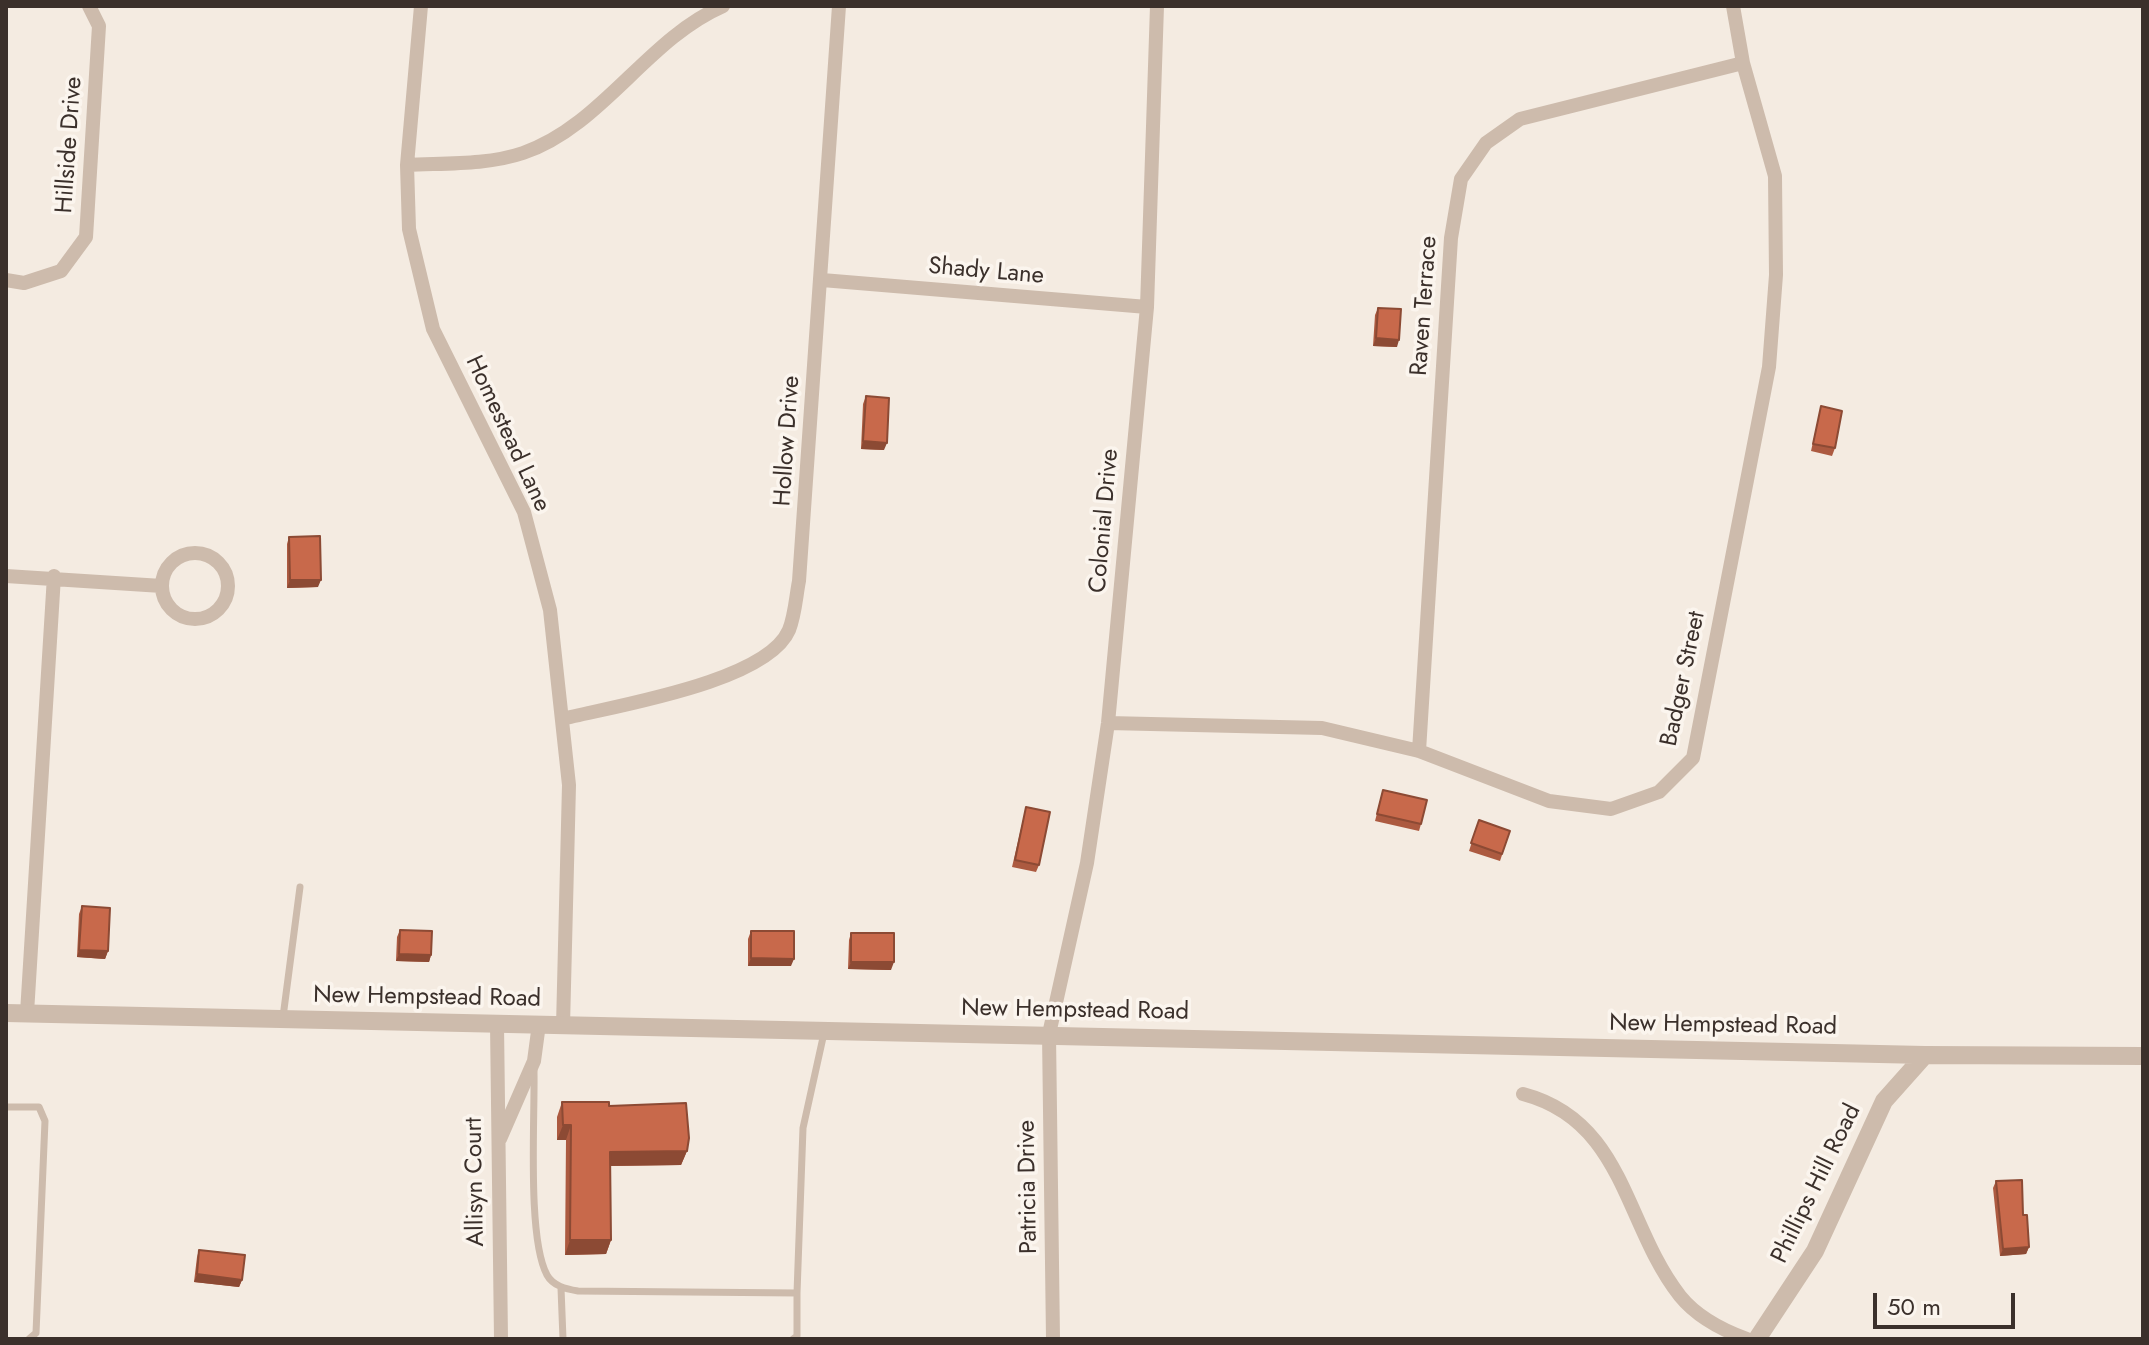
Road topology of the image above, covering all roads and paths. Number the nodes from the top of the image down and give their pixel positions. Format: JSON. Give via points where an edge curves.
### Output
{"nodes":[{"id":1,"x":89,"y":6,"type":"edge"},
{"id":2,"x":421,"y":6,"type":"edge"},
{"id":3,"x":723,"y":6,"type":"edge"},
{"id":4,"x":839,"y":6,"type":"edge"},
{"id":5,"x":1157,"y":6,"type":"edge"},
{"id":6,"x":1733,"y":6,"type":"edge"},
{"id":7,"x":1743,"y":63,"type":"junction"},
{"id":8,"x":407,"y":165,"type":"junction"},
{"id":9,"x":6,"y":280,"type":"edge"},
{"id":10,"x":822,"y":280,"type":"junction"},
{"id":11,"x":1147,"y":307,"type":"junction"},
{"id":12,"x":6,"y":576,"type":"edge"},
{"id":13,"x":54,"y":576,"type":"junction"},
{"id":14,"x":162,"y":586,"type":"junction"},
{"id":15,"x":562,"y":719,"type":"junction"},
{"id":16,"x":1108,"y":723,"type":"junction"},
{"id":17,"x":1419,"y":751,"type":"junction"},
{"id":18,"x":300,"y":887,"type":"dead end"},
{"id":19,"x":6,"y":1013,"type":"edge"},
{"id":20,"x":27,"y":1013,"type":"junction"},
{"id":21,"x":283,"y":1019,"type":"junction"},
{"id":22,"x":497,"y":1024,"type":"junction"},
{"id":23,"x":539,"y":1024,"type":"junction"},
{"id":24,"x":563,"y":1026,"type":"junction"},
{"id":25,"x":824,"y":1031,"type":"junction"},
{"id":26,"x":1049,"y":1034,"type":"junction"},
{"id":27,"x":1925,"y":1055,"type":"junction"},
{"id":28,"x":2143,"y":1056,"type":"edge"},
{"id":29,"x":534,"y":1061,"type":"junction"},
{"id":30,"x":1523,"y":1094,"type":"dead end"},
{"id":31,"x":6,"y":1107,"type":"edge"},
{"id":32,"x":497,"y":1147,"type":"junction"},
{"id":33,"x":561,"y":1288,"type":"junction"},
{"id":34,"x":797,"y":1293,"type":"junction"},
{"id":35,"x":29,"y":1339,"type":"edge"},
{"id":36,"x":501,"y":1339,"type":"edge"},
{"id":37,"x":563,"y":1339,"type":"edge"},
{"id":38,"x":793,"y":1339,"type":"edge"},
{"id":39,"x":1053,"y":1339,"type":"edge"},
{"id":40,"x":1747,"y":1339,"type":"edge"},
{"id":41,"x":1757,"y":1339,"type":"edge"}],
"edges":[{"from":1,"to":9,"type":"street","name":"Hillside Drive","via":[[99,26],[86,237],[61,271],[24,283]]},
{"from":2,"to":8,"type":"street","name":"Homestead Lane"},
{"from":3,"to":8,"type":"street","via":[[695,18],[562,134],[522,154]]},
{"from":4,"to":10,"type":"street","name":"Hollow Drive"},
{"from":5,"to":11,"type":"street","name":"Colonial Drive"},
{"from":6,"to":7,"type":"street","name":"Badger Street"},
{"from":7,"to":17,"type":"street","name":"Raven Terrace","via":[[1520,119],[1486,143],[1461,179],[1451,238]]},
{"from":7,"to":17,"type":"street","name":"Badger Street","via":[[1775,176],[1776,275],[1769,367],[1693,758],[1659,792],[1611,809],[1549,801]]},
{"from":8,"to":15,"type":"street","name":"Homestead Lane","via":[[409,229],[433,329],[524,512],[550,610]]},
{"from":10,"to":11,"type":"street","name":"Shady Lane"},
{"from":10,"to":15,"type":"street","name":"Hollow Drive","via":[[799,581],[788,632],[751,667]]},
{"from":11,"to":16,"type":"street","name":"Colonial Drive"},
{"from":12,"to":13,"type":"street"},
{"from":13,"to":14,"type":"street"},
{"from":13,"to":20,"type":"street"},
{"from":14,"to":14,"type":"street","via":[[170,608],[193,619],[216,611],[228,588],[219,563],[199,553],[175,560]]},
{"from":15,"to":24,"type":"street","name":"Homestead Lane","via":[[569,785]]},
{"from":16,"to":17,"type":"street","name":"Badger Street","via":[[1322,728]]},
{"from":16,"to":26,"type":"street","name":"Colonial Drive","via":[[1087,863]]},
{"from":18,"to":21,"type":"lane"},
{"from":19,"to":20,"type":"street","name":"New Hempstead Road"},
{"from":20,"to":21,"type":"street","name":"New Hempstead Road"},
{"from":21,"to":22,"type":"street","name":"New Hempstead Road"},
{"from":22,"to":23,"type":"street","name":"New Hempstead Road"},
{"from":22,"to":32,"type":"street","name":"Allisyn Court"},
{"from":23,"to":24,"type":"street","name":"New Hempstead Road"},
{"from":23,"to":29,"type":"street"},
{"from":24,"to":25,"type":"street","name":"New Hempstead Road"},
{"from":25,"to":26,"type":"street","name":"New Hempstead Road"},
{"from":25,"to":34,"type":"lane","via":[[803,1128]]},
{"from":26,"to":27,"type":"street","name":"New Hempstead Road"},
{"from":26,"to":39,"type":"street","name":"Patricia Drive"},
{"from":27,"to":28,"type":"street","name":"New Hempstead Road"},
{"from":27,"to":41,"type":"street","name":"Phillips Hill Road","via":[[1884,1101],[1815,1251]]},
{"from":29,"to":32,"type":"street"},
{"from":29,"to":33,"type":"lane","via":[[536,1247],[548,1277]]},
{"from":30,"to":40,"type":"street","via":[[1559,1106],[1584,1126],[1682,1298],[1701,1316]]},
{"from":31,"to":35,"type":"lane","via":[[39,1107],[45,1121],[36,1333]]},
{"from":32,"to":36,"type":"street","name":"Allisyn Court"},
{"from":33,"to":34,"type":"lane"},
{"from":33,"to":37,"type":"lane"},
{"from":34,"to":38,"type":"lane"}]}
